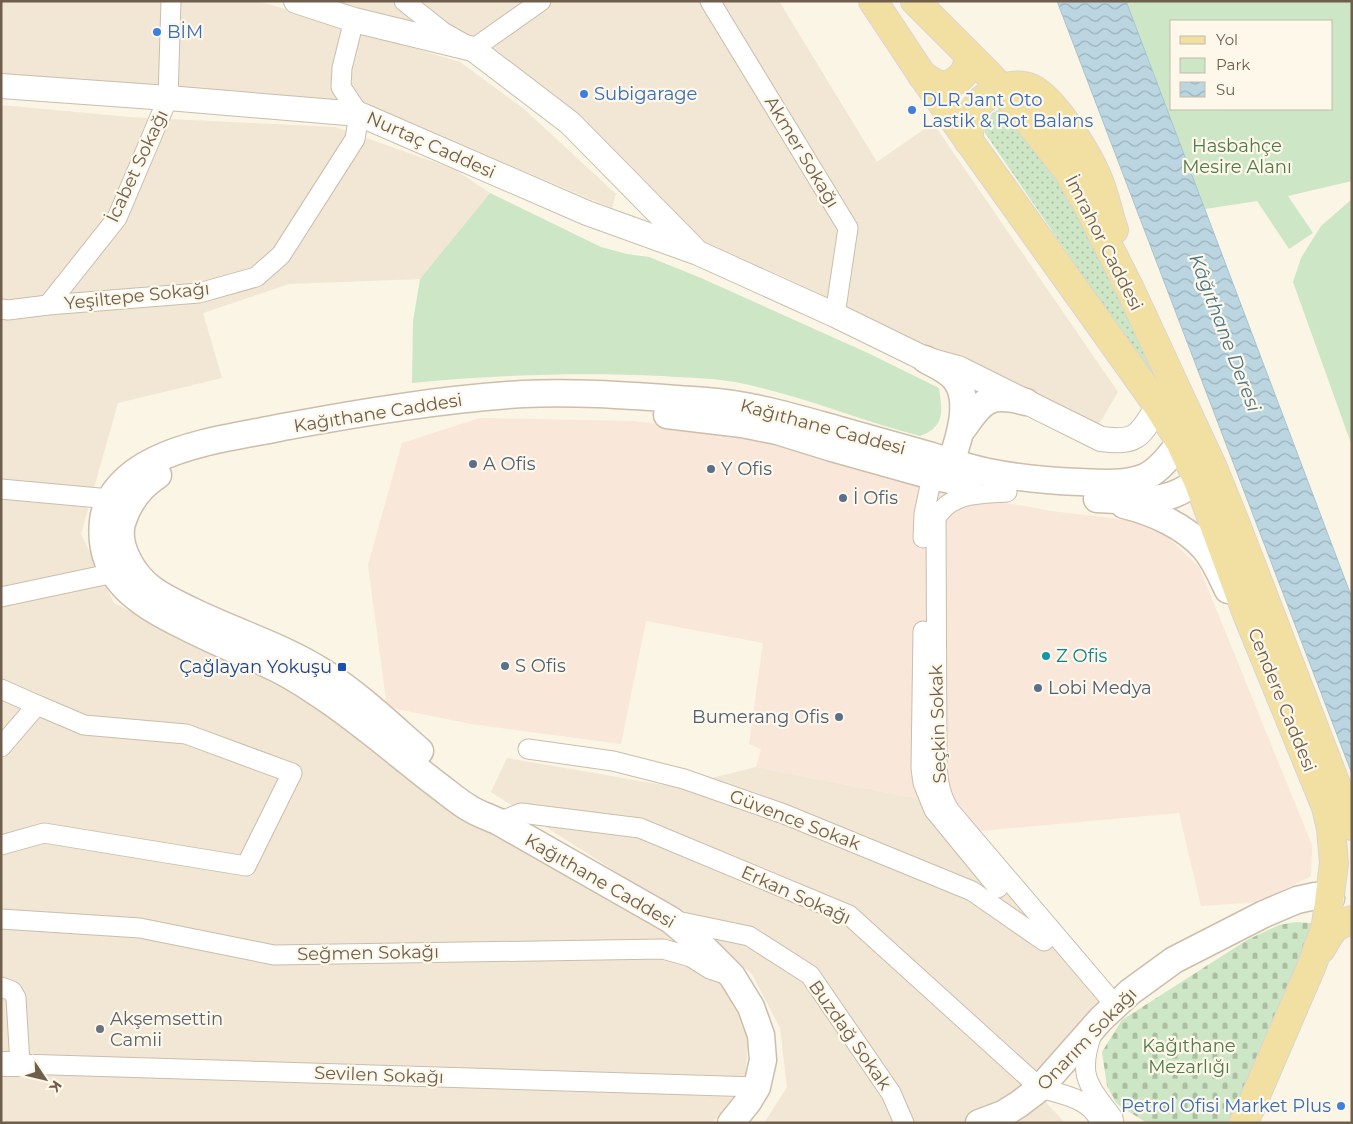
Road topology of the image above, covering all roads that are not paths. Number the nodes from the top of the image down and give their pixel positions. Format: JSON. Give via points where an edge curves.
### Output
{"nodes":[{"id":1,"x":171,"y":1,"type":"edge"},
{"id":2,"x":296,"y":1,"type":"edge"},
{"id":3,"x":404,"y":1,"type":"edge"},
{"id":4,"x":541,"y":1,"type":"edge"},
{"id":5,"x":710,"y":1,"type":"edge"},
{"id":6,"x":873,"y":1,"type":"edge"},
{"id":7,"x":914,"y":1,"type":"edge"},
{"id":8,"x":354,"y":20,"type":"junction"},
{"id":9,"x":473,"y":49,"type":"junction"},
{"id":10,"x":968,"y":55,"type":"junction"},
{"id":11,"x":922,"y":75,"type":"junction"},
{"id":12,"x":1,"y":86,"type":"edge"},
{"id":13,"x":1001,"y":88,"type":"junction"},
{"id":14,"x":168,"y":98,"type":"junction"},
{"id":15,"x":359,"y":114,"type":"junction"},
{"id":16,"x":969,"y":142,"type":"junction"},
{"id":17,"x":620,"y":174,"type":"junction"},
{"id":18,"x":614,"y":223,"type":"junction"},
{"id":19,"x":698,"y":253,"type":"junction"},
{"id":20,"x":48,"y":305,"type":"junction"},
{"id":21,"x":4,"y":311,"type":"edge"},
{"id":22,"x":835,"y":314,"type":"junction"},
{"id":23,"x":926,"y":359,"type":"junction"},
{"id":24,"x":1026,"y":402,"type":"junction"},
{"id":25,"x":1158,"y":406,"type":"junction"},
{"id":26,"x":962,"y":430,"type":"junction"},
{"id":27,"x":1180,"y":442,"type":"junction"},
{"id":28,"x":941,"y":469,"type":"junction"},
{"id":29,"x":1205,"y":475,"type":"junction"},
{"id":30,"x":1,"y":489,"type":"edge"},
{"id":31,"x":1007,"y":492,"type":"junction"},
{"id":32,"x":1099,"y":500,"type":"junction"},
{"id":33,"x":120,"y":501,"type":"junction"},
{"id":34,"x":123,"y":569,"type":"junction"},
{"id":35,"x":1,"y":597,"type":"edge"},
{"id":36,"x":1247,"y":614,"type":"junction"},
{"id":37,"x":1,"y":689,"type":"edge"},
{"id":38,"x":36,"y":705,"type":"junction"},
{"id":39,"x":1,"y":747,"type":"edge"},
{"id":40,"x":528,"y":749,"type":"dead end"},
{"id":41,"x":499,"y":822,"type":"junction"},
{"id":42,"x":1352,"y":826,"type":"edge"},
{"id":43,"x":1,"y":845,"type":"edge"},
{"id":44,"x":1331,"y":898,"type":"junction"},
{"id":45,"x":1,"y":919,"type":"edge"},
{"id":46,"x":671,"y":920,"type":"junction"},
{"id":47,"x":1352,"y":920,"type":"edge"},
{"id":48,"x":1044,"y":941,"type":"junction"},
{"id":49,"x":1312,"y":965,"type":"junction"},
{"id":50,"x":732,"y":976,"type":"junction"},
{"id":51,"x":1,"y":987,"type":"edge"},
{"id":52,"x":1106,"y":1015,"type":"junction"},
{"id":53,"x":11,"y":1064,"type":"edge"},
{"id":54,"x":757,"y":1087,"type":"junction"},
{"id":55,"x":1040,"y":1088,"type":"junction"},
{"id":56,"x":731,"y":1123,"type":"edge"},
{"id":57,"x":904,"y":1123,"type":"edge"},
{"id":58,"x":979,"y":1123,"type":"edge"},
{"id":59,"x":1100,"y":1123,"type":"edge"},
{"id":60,"x":1114,"y":1123,"type":"edge"},
{"id":61,"x":1243,"y":1123,"type":"edge"}],
"edges":[{"from":1,"to":14,"type":"street"},
{"from":2,"to":8,"type":"street"},
{"from":3,"to":9,"type":"street","via":[[443,32]]},
{"from":4,"to":9,"type":"street"},
{"from":5,"to":22,"type":"street","name":"Akmer Sokağı","via":[[848,228]]},
{"from":6,"to":11,"type":"main road"},
{"from":7,"to":10,"type":"main road"},
{"from":8,"to":9,"type":"street"},
{"from":8,"to":15,"type":"street","via":[[342,68],[341,87]]},
{"from":9,"to":17,"type":"street","via":[[570,123]]},
{"from":10,"to":11,"type":"main road","via":[[966,71],[954,83],[946,86],[936,84]]},
{"from":10,"to":13,"type":"main road"},
{"from":11,"to":16,"type":"main road"},
{"from":12,"to":14,"type":"street","name":"Nurtaç Caddesi"},
{"from":13,"to":16,"type":"main road","via":[[974,107]]},
{"from":13,"to":29,"type":"main road","name":"İmrahor Caddesi","via":[[1031,88],[1046,98],[1087,155],[1099,180],[1129,286]]},
{"from":14,"to":15,"type":"street","name":"Nurtaç Caddesi"},
{"from":14,"to":20,"type":"street","name":"İcabet Sokağı","via":[[117,218]]},
{"from":15,"to":18,"type":"street","name":"Nurtaç Caddesi"},
{"from":15,"to":20,"type":"street","name":"Yeşiltepe Sokağı","via":[[355,139],[287,247],[256,277],[199,293]]},
{"from":16,"to":25,"type":"main road"},
{"from":17,"to":18,"type":"street","via":[[636,209],[631,223]]},
{"from":17,"to":19,"type":"street"},
{"from":18,"to":19,"type":"street","name":"Nurtaç Caddesi"},
{"from":19,"to":22,"type":"street","name":"Nurtaç Caddesi"},
{"from":20,"to":21,"type":"street","name":"Yeşiltepe Sokağı"},
{"from":22,"to":23,"type":"street","name":"Nurtaç Caddesi"},
{"from":23,"to":24,"type":"street","name":"Nurtaç Caddesi","via":[[958,368]]},
{"from":23,"to":26,"type":"main road","via":[[956,381],[963,407]]},
{"from":24,"to":25,"type":"street","name":"Nurtaç Caddesi","via":[[1102,439],[1120,441],[1137,435]]},
{"from":24,"to":26,"type":"main road","via":[[1009,397],[985,401]]},
{"from":25,"to":27,"type":"main road"},
{"from":26,"to":28,"type":"main road"},
{"from":27,"to":28,"type":"main road","name":"Kağıthane Caddesi","via":[[1153,473],[1141,479],[1121,482],[1038,480]]},
{"from":27,"to":29,"type":"main road","name":"Cendere Caddesi"},
{"from":28,"to":31,"type":"main road","name":"Kağıthane Caddesi"},
{"from":28,"to":33,"type":"main road","name":"Kağıthane Caddesi","via":[[780,413],[742,405],[605,394],[526,394],[437,401],[360,412],[219,440],[167,455],[138,469],[126,480]]},
{"from":28,"to":48,"type":"street","name":"Seçkin Sokak","via":[[924,514],[923,783],[934,810],[949,830]]},
{"from":29,"to":32,"type":"main road","name":"Kağıthane Caddesi","via":[[1184,490],[1163,498]]},
{"from":29,"to":36,"type":"main road","name":"Cendere Caddesi"},
{"from":29,"to":42,"type":"main road","name":"Cendere Caddesi","via":[[1236,525]]},
{"from":30,"to":33,"type":"street"},
{"from":31,"to":32,"type":"main road","name":"Kağıthane Caddesi"},
{"from":31,"to":52,"type":"street","name":"Seçkin Sokak","via":[[961,496],[941,509],[936,518],[937,763],[940,789],[950,811]]},
{"from":32,"to":36,"type":"main road","via":[[1151,514],[1192,537],[1212,558],[1237,604]]},
{"from":33,"to":34,"type":"main road","name":"Kağıthane Caddesi","via":[[107,503],[102,536],[106,556]]},
{"from":34,"to":35,"type":"street"},
{"from":34,"to":41,"type":"main road","name":"Kağıthane Caddesi","via":[[124,588],[151,610],[291,676],[354,719],[471,810]]},
{"from":36,"to":44,"type":"main road","name":"Cendere Caddesi","via":[[1326,807],[1334,848]]},
{"from":37,"to":38,"type":"street"},
{"from":38,"to":39,"type":"street"},
{"from":38,"to":43,"type":"street","via":[[84,725],[186,734],[292,773],[246,866],[44,833]]},
{"from":40,"to":48,"type":"street","name":"Güvence Sokak","via":[[613,761],[675,776],[784,814],[972,891]]},
{"from":41,"to":46,"type":"main road","name":"Kağıthane Caddesi"},
{"from":41,"to":55,"type":"street","name":"Erkan Sokağı","via":[[521,813],[640,828],[849,915]]},
{"from":44,"to":49,"type":"main road","name":"Cendere Caddesi","via":[[1326,925]]},
{"from":44,"to":52,"type":"main road","name":"Onarım Sokağı","via":[[1315,896],[1297,900],[1174,960],[1130,992]]},
{"from":45,"to":50,"type":"street","name":"Seğmen Sokağı","via":[[140,928],[274,955],[664,949],[691,957],[710,969]]},
{"from":46,"to":50,"type":"main road","name":"Kağıthane Caddesi"},
{"from":46,"to":57,"type":"street","name":"Buzdağ Sokak","via":[[749,936],[810,975],[891,1093]]},
{"from":47,"to":49,"type":"main road","via":[[1339,924],[1330,933]]},
{"from":48,"to":52,"type":"street","name":"Seçkin Sokak"},
{"from":49,"to":61,"type":"main road"},
{"from":50,"to":54,"type":"main road","name":"Kağıthane Caddesi","via":[[751,1007],[762,1035],[763,1060]]},
{"from":51,"to":53,"type":"street","via":[[12,991],[16,998]]},
{"from":52,"to":55,"type":"main road","name":"Onarım Sokağı"},
{"from":52,"to":60,"type":"street","via":[[1087,1048],[1085,1074]]},
{"from":53,"to":54,"type":"street","name":"Sevilen Sokağı"},
{"from":54,"to":56,"type":"main road","name":"Kağıthane Caddesi"},
{"from":55,"to":58,"type":"main road","name":"Onarım Sokağı","via":[[1003,1114]]},
{"from":55,"to":59,"type":"street","via":[[1091,1107]]}]}
